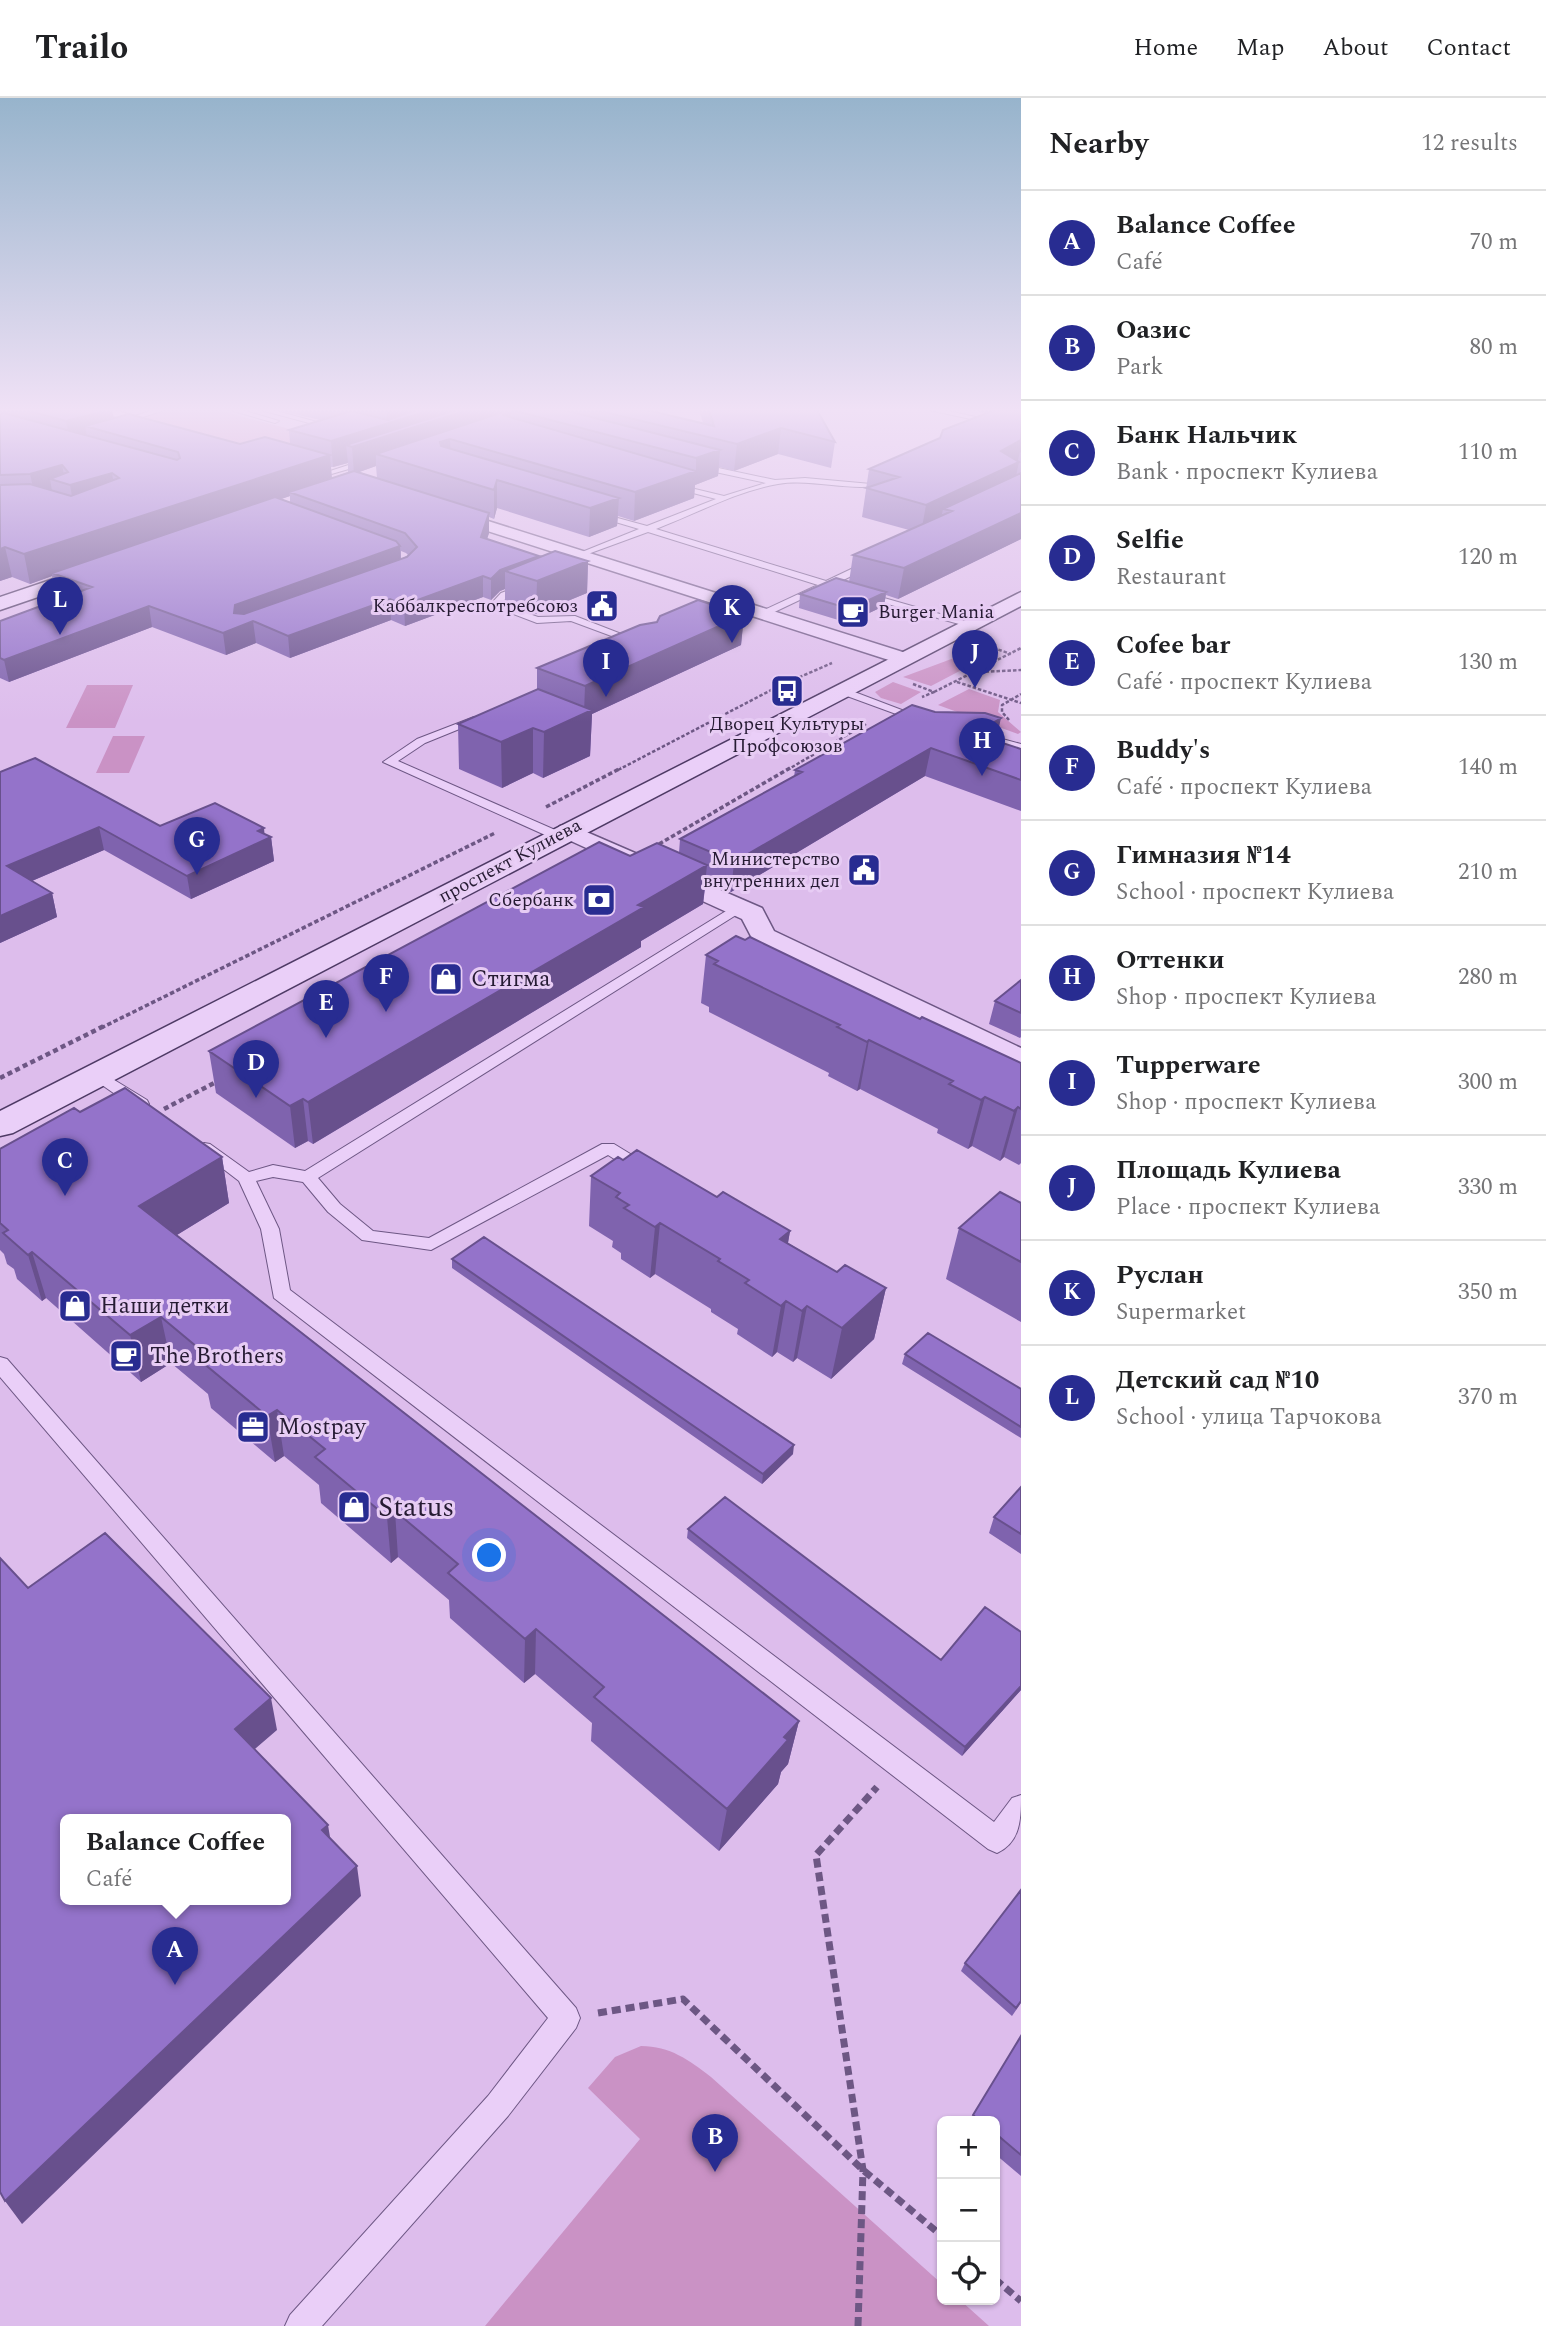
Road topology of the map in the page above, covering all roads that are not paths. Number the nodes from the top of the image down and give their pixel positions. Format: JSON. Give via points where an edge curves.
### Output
{"nodes":[{"id":1,"x":448,"y":514,"type":"edge"},
{"id":2,"x":597,"y":514,"type":"edge"},
{"id":3,"x":689,"y":514,"type":"edge"},
{"id":4,"x":651,"y":530,"type":"junction"},
{"id":5,"x":128,"y":560,"type":"edge"},
{"id":6,"x":875,"y":561,"type":"edge"},
{"id":7,"x":577,"y":563,"type":"junction"},
{"id":8,"x":540,"y":582,"type":"edge"},
{"id":9,"x":826,"y":584,"type":"junction"},
{"id":10,"x":1021,"y":598,"type":"edge"},
{"id":11,"x":3,"y":601,"type":"edge"},
{"id":12,"x":762,"y":614,"type":"junction"},
{"id":13,"x":970,"y":624,"type":"junction"},
{"id":14,"x":629,"y":650,"type":"edge"},
{"id":15,"x":902,"y":658,"type":"junction"},
{"id":16,"x":840,"y":690,"type":"junction"},
{"id":17,"x":485,"y":716,"type":"edge"},
{"id":18,"x":939,"y":724,"type":"edge"},
{"id":19,"x":963,"y":728,"type":"edge"},
{"id":20,"x":1021,"y":748,"type":"edge"},
{"id":21,"x":563,"y":834,"type":"junction"},
{"id":22,"x":739,"y":908,"type":"junction"},
{"id":23,"x":1021,"y":1059,"type":"edge"},
{"id":24,"x":98,"y":1075,"type":"junction"},
{"id":25,"x":156,"y":1113,"type":"edge"},
{"id":26,"x":0,"y":1125,"type":"edge"},
{"id":27,"x":190,"y":1138,"type":"edge"},
{"id":28,"x":308,"y":1177,"type":"junction"},
{"id":29,"x":656,"y":1177,"type":"edge"},
{"id":30,"x":246,"y":1178,"type":"junction"},
{"id":31,"x":0,"y":1364,"type":"edge"},
{"id":32,"x":1021,"y":1807,"type":"edge"},
{"id":33,"x":301,"y":2326,"type":"edge"}],
"edges":[{"from":1,"to":7,"type":"street"},
{"from":2,"to":4,"type":"lane"},
{"from":3,"to":4,"type":"lane"},
{"from":4,"to":7,"type":"lane"},
{"from":4,"to":9,"type":"lane"},
{"from":5,"to":11,"type":"main road"},
{"from":6,"to":9,"type":"lane"},
{"from":7,"to":12,"type":"street","via":[[598,561]]},
{"from":8,"to":14,"type":"lane","via":[[505,595],[495,605],[537,620],[572,618],[650,647]]},
{"from":9,"to":12,"type":"lane"},
{"from":9,"to":13,"type":"lane"},
{"from":10,"to":13,"type":"main road","name":"проспект Кулиева"},
{"from":12,"to":15,"type":"street"},
{"from":13,"to":15,"type":"main road","name":"проспект Кулиева"},
{"from":15,"to":16,"type":"main road","name":"проспект Кулиева"},
{"from":16,"to":18,"type":"lane"},
{"from":16,"to":21,"type":"main road","name":"проспект Кулиева"},
{"from":17,"to":21,"type":"lane","via":[[421,741],[388,762]]},
{"from":19,"to":20,"type":"lane"},
{"from":21,"to":22,"type":"street"},
{"from":21,"to":24,"type":"main road","name":"проспект Кулиева"},
{"from":22,"to":23,"type":"street","via":[[752,914],[763,936],[820,969],[935,1025]]},
{"from":22,"to":28,"type":"lane"},
{"from":24,"to":25,"type":"lane"},
{"from":24,"to":26,"type":"main road","name":"проспект Кулиева"},
{"from":27,"to":30,"type":"lane"},
{"from":28,"to":29,"type":"lane","via":[[334,1208],[368,1236],[431,1244],[608,1148]]},
{"from":28,"to":30,"type":"lane","via":[[273,1171]]},
{"from":30,"to":32,"type":"lane","via":[[270,1229],[281,1293],[997,1840]]},
{"from":31,"to":33,"type":"lane","via":[[566,2018],[498,2106]]}]}
